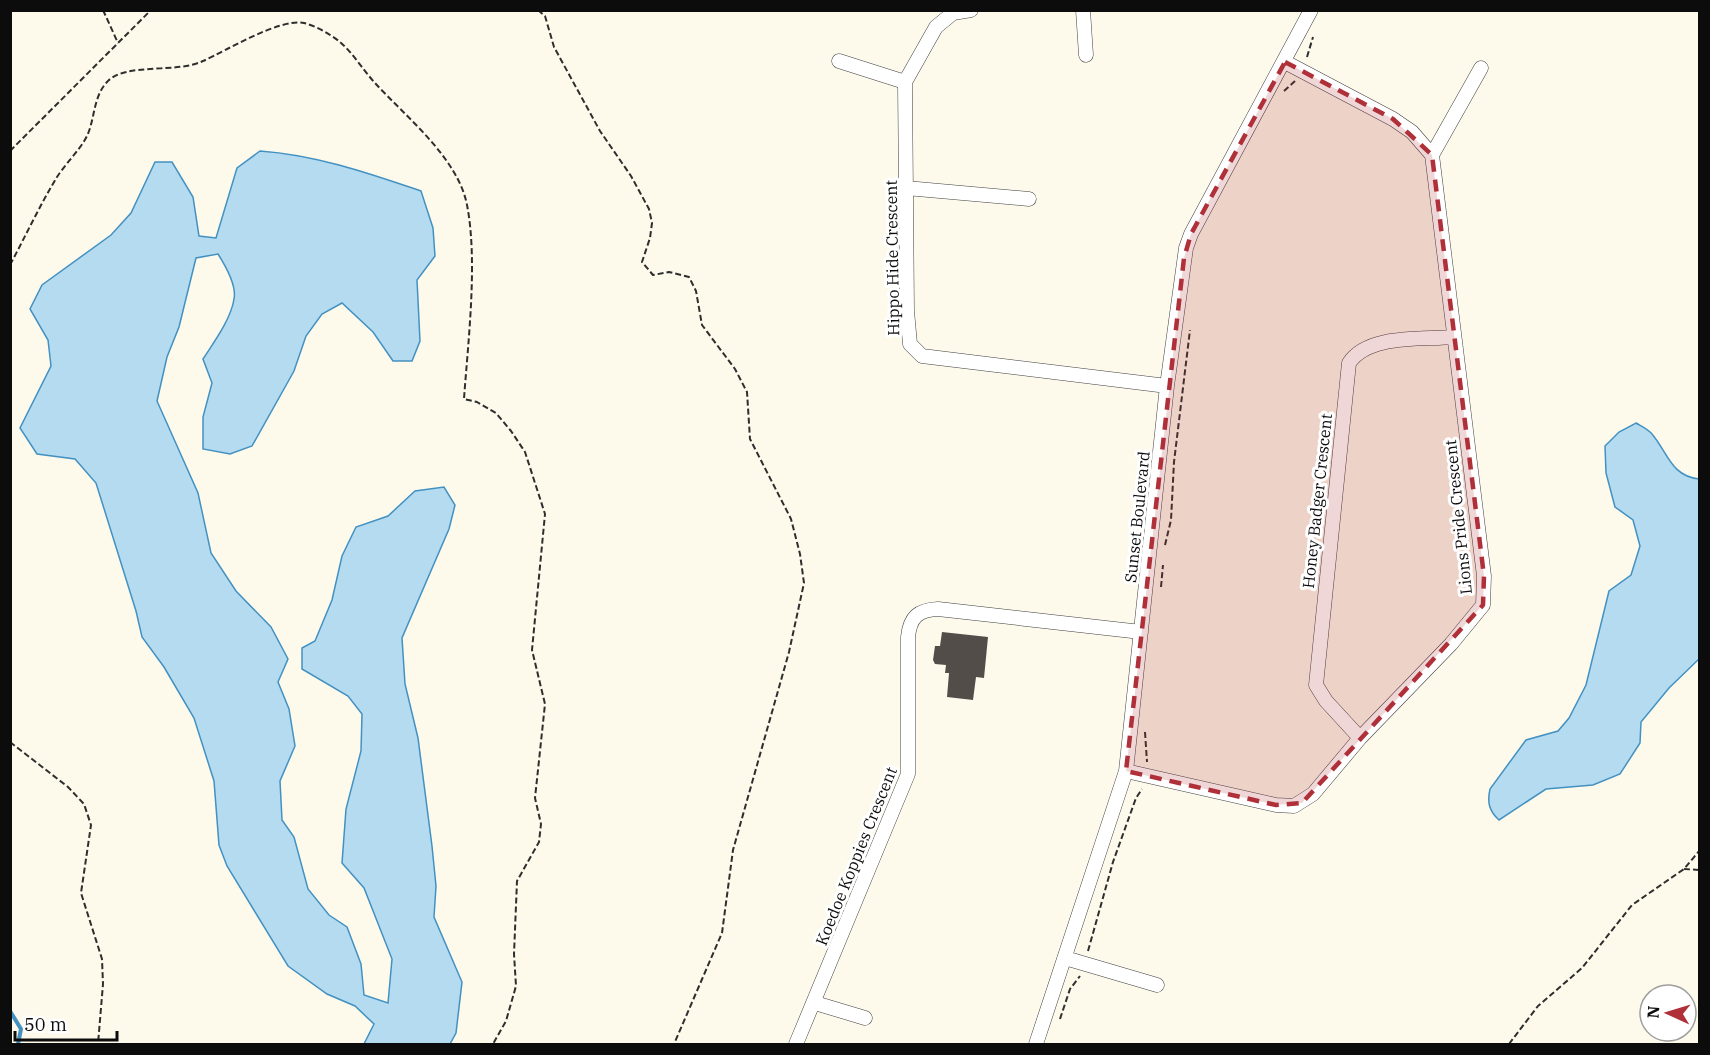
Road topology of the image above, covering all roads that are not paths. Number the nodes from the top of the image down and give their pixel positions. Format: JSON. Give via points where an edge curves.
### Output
{"nodes":[{"id":1,"x":971,"y":10,"type":"edge"},
{"id":2,"x":1083,"y":10,"type":"edge"},
{"id":3,"x":1311,"y":10,"type":"edge"},
{"id":4,"x":1086,"y":55,"type":"dead end"},
{"id":5,"x":839,"y":61,"type":"dead end"},
{"id":6,"x":1285,"y":62,"type":"junction"},
{"id":7,"x":1481,"y":68,"type":"dead end"},
{"id":8,"x":905,"y":82,"type":"junction"},
{"id":9,"x":1432,"y":155,"type":"junction"},
{"id":10,"x":906,"y":189,"type":"junction"},
{"id":11,"x":1029,"y":199,"type":"dead end"},
{"id":12,"x":1453,"y":337,"type":"junction"},
{"id":13,"x":1167,"y":386,"type":"junction"},
{"id":14,"x":1141,"y":632,"type":"junction"},
{"id":15,"x":1360,"y":738,"type":"junction"},
{"id":16,"x":1126,"y":771,"type":"junction"},
{"id":17,"x":1065,"y":958,"type":"junction"},
{"id":18,"x":1156,"y":985,"type":"dead end"},
{"id":19,"x":815,"y":1003,"type":"junction"},
{"id":20,"x":865,"y":1018,"type":"dead end"},
{"id":21,"x":796,"y":1044,"type":"edge"},
{"id":22,"x":1036,"y":1044,"type":"edge"}],
"edges":[{"from":1,"to":8,"type":"street","name":"Hippo Hide Crescent","via":[[953,13],[936,27]]},
{"from":2,"to":4,"type":"street"},
{"from":3,"to":6,"type":"street","name":"Sunset Boulevard"},
{"from":5,"to":8,"type":"street"},
{"from":6,"to":9,"type":"street","via":[[1393,119],[1412,132]]},
{"from":6,"to":13,"type":"street","name":"Sunset Boulevard","via":[[1191,234],[1184,258]]},
{"from":7,"to":9,"type":"street"},
{"from":8,"to":10,"type":"street","name":"Hippo Hide Crescent"},
{"from":9,"to":12,"type":"street","name":"Lions Pride Crescent"},
{"from":10,"to":11,"type":"street"},
{"from":10,"to":13,"type":"street","name":"Hippo Hide Crescent","via":[[907,311],[914,351],[922,356]]},
{"from":12,"to":15,"type":"street","name":"Lions Pride Crescent","via":[[1484,576],[1483,605]]},
{"from":12,"to":15,"type":"street","name":"Honey Badger Crescent","via":[[1369,346],[1356,352],[1349,363],[1316,685]]},
{"from":13,"to":14,"type":"street","name":"Sunset Boulevard"},
{"from":14,"to":16,"type":"street","name":"Sunset Boulevard"},
{"from":14,"to":19,"type":"street","name":"Koedoe Koppies Crescent","via":[[938,609],[922,609],[915,615],[909,637],[909,774]]},
{"from":15,"to":16,"type":"street","name":"Lions Pride Crescent","via":[[1313,794],[1294,806]]},
{"from":16,"to":17,"type":"street","name":"Sunset Boulevard"},
{"from":17,"to":18,"type":"street"},
{"from":17,"to":22,"type":"street","name":"Sunset Boulevard"},
{"from":19,"to":20,"type":"street"},
{"from":19,"to":21,"type":"street","name":"Koedoe Koppies Crescent"}]}
